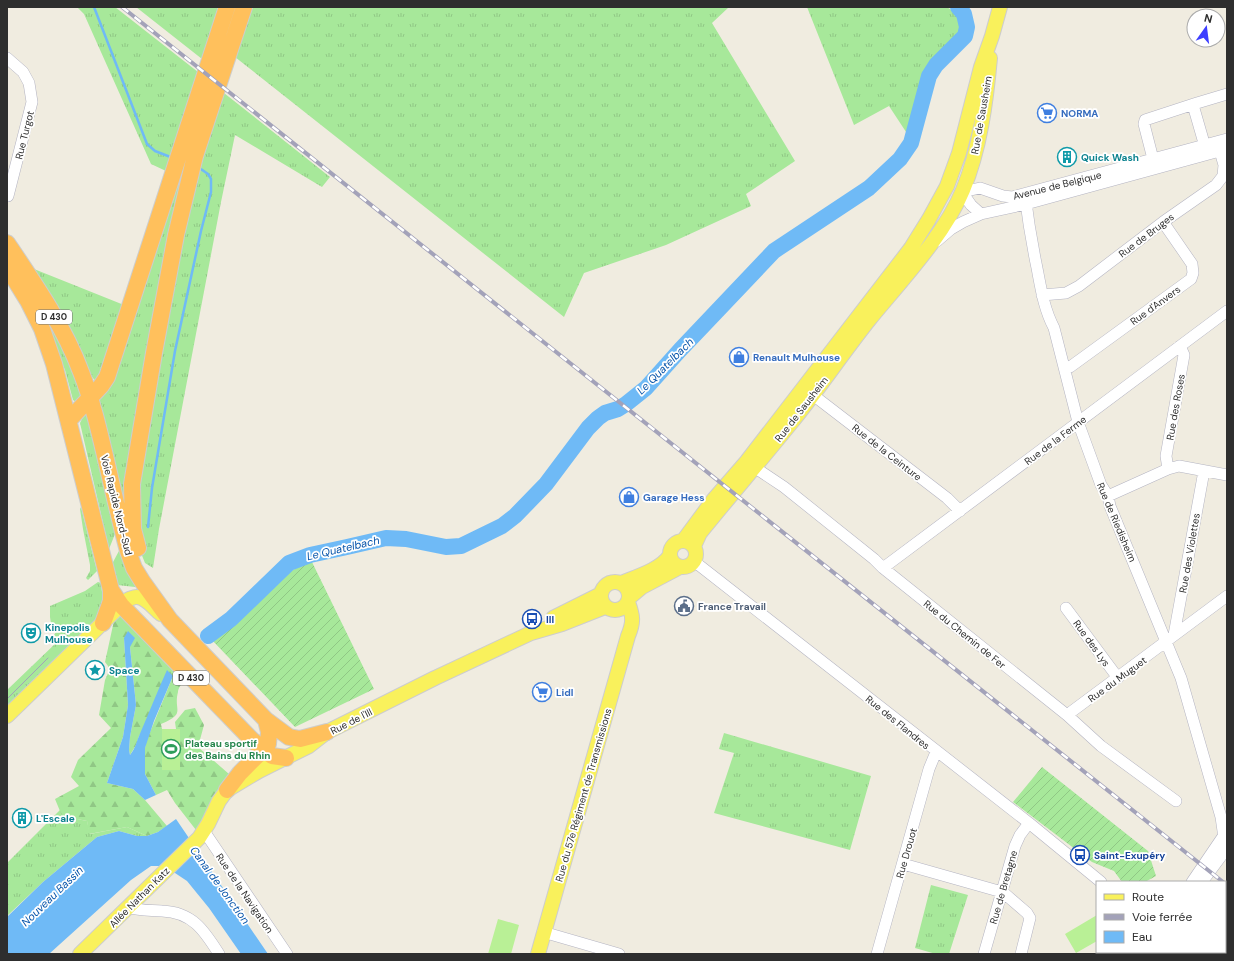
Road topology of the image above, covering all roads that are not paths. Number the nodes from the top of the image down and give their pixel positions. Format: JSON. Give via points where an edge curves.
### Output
{"nodes":[{"id":1,"x":227,"y":7,"type":"edge"},
{"id":2,"x":244,"y":7,"type":"edge"},
{"id":3,"x":1000,"y":7,"type":"edge"},
{"id":4,"x":992,"y":36,"type":"junction"},
{"id":5,"x":7,"y":58,"type":"edge"},
{"id":6,"x":1227,"y":94,"type":"edge"},
{"id":7,"x":1193,"y":105,"type":"junction"},
{"id":8,"x":1227,"y":139,"type":"edge"},
{"id":9,"x":1206,"y":149,"type":"junction"},
{"id":10,"x":1224,"y":150,"type":"edge"},
{"id":11,"x":1153,"y":159,"type":"junction"},
{"id":12,"x":947,"y":186,"type":"junction"},
{"id":13,"x":962,"y":192,"type":"junction"},
{"id":14,"x":8,"y":196,"type":"dead end"},
{"id":15,"x":1025,"y":199,"type":"junction"},
{"id":16,"x":981,"y":214,"type":"junction"},
{"id":17,"x":1163,"y":222,"type":"junction"},
{"id":18,"x":7,"y":243,"type":"edge"},
{"id":19,"x":923,"y":253,"type":"junction"},
{"id":20,"x":7,"y":267,"type":"edge"},
{"id":21,"x":1042,"y":295,"type":"junction"},
{"id":22,"x":1227,"y":311,"type":"edge"},
{"id":23,"x":1180,"y":346,"type":"junction"},
{"id":24,"x":1064,"y":369,"type":"junction"},
{"id":25,"x":808,"y":391,"type":"junction"},
{"id":26,"x":90,"y":397,"type":"junction"},
{"id":27,"x":69,"y":420,"type":"junction"},
{"id":28,"x":1078,"y":422,"type":"junction"},
{"id":29,"x":751,"y":464,"type":"junction"},
{"id":30,"x":1168,"y":469,"type":"junction"},
{"id":31,"x":1204,"y":471,"type":"junction"},
{"id":32,"x":1227,"y":475,"type":"edge"},
{"id":33,"x":1108,"y":496,"type":"junction"},
{"id":34,"x":960,"y":511,"type":"junction"},
{"id":35,"x":688,"y":543,"type":"junction"},
{"id":36,"x":670,"y":555,"type":"junction"},
{"id":37,"x":695,"y":562,"type":"junction"},
{"id":38,"x":680,"y":567,"type":"junction"},
{"id":39,"x":883,"y":568,"type":"junction"},
{"id":40,"x":621,"y":583,"type":"junction"},
{"id":41,"x":111,"y":590,"type":"junction"},
{"id":42,"x":1227,"y":596,"type":"edge"},
{"id":43,"x":616,"y":602,"type":"junction"},
{"id":44,"x":120,"y":605,"type":"junction"},
{"id":45,"x":160,"y":605,"type":"junction"},
{"id":46,"x":1066,"y":608,"type":"dead end"},
{"id":47,"x":1177,"y":615,"type":"junction"},
{"id":48,"x":170,"y":620,"type":"junction"},
{"id":49,"x":1157,"y":621,"type":"junction"},
{"id":50,"x":1192,"y":622,"type":"junction"},
{"id":51,"x":103,"y":623,"type":"junction"},
{"id":52,"x":1170,"y":639,"type":"junction"},
{"id":53,"x":1118,"y":678,"type":"junction"},
{"id":54,"x":1067,"y":715,"type":"junction"},
{"id":55,"x":7,"y":716,"type":"edge"},
{"id":56,"x":266,"y":720,"type":"junction"},
{"id":57,"x":328,"y":732,"type":"junction"},
{"id":58,"x":263,"y":750,"type":"junction"},
{"id":59,"x":936,"y":752,"type":"junction"},
{"id":60,"x":286,"y":758,"type":"junction"},
{"id":61,"x":227,"y":790,"type":"junction"},
{"id":62,"x":1176,"y":801,"type":"dead end"},
{"id":63,"x":1028,"y":823,"type":"junction"},
{"id":64,"x":201,"y":835,"type":"junction"},
{"id":65,"x":1226,"y":835,"type":"edge"},
{"id":66,"x":1225,"y":855,"type":"edge"},
{"id":67,"x":903,"y":864,"type":"junction"},
{"id":68,"x":1100,"y":881,"type":"edge"},
{"id":69,"x":1193,"y":881,"type":"edge"},
{"id":70,"x":1203,"y":881,"type":"edge"},
{"id":71,"x":1002,"y":892,"type":"junction"},
{"id":72,"x":127,"y":907,"type":"junction"},
{"id":73,"x":544,"y":932,"type":"junction"},
{"id":74,"x":80,"y":954,"type":"edge"},
{"id":75,"x":219,"y":954,"type":"edge"},
{"id":76,"x":287,"y":954,"type":"edge"},
{"id":77,"x":538,"y":954,"type":"edge"},
{"id":78,"x":619,"y":954,"type":"edge"},
{"id":79,"x":877,"y":954,"type":"edge"},
{"id":80,"x":984,"y":954,"type":"edge"},
{"id":81,"x":1021,"y":954,"type":"edge"}],
"edges":[{"from":1,"to":26,"type":"highway","via":[[107,377]]},
{"from":2,"to":45,"type":"highway","via":[[195,156],[174,242],[132,484],[132,515],[136,544],[142,564],[158,593]]},
{"from":3,"to":4,"type":"main road","name":"Rue de Sausheim"},
{"from":4,"to":12,"type":"main road","name":"Rue de Sausheim","via":[[980,67],[964,135]]},
{"from":4,"to":13,"type":"main road","name":"Rue de Sausheim","via":[[980,130]]},
{"from":5,"to":14,"type":"street","name":"Rue Turgot","via":[[22,72],[29,84],[32,102]]},
{"from":6,"to":7,"type":"street"},
{"from":7,"to":9,"type":"street"},
{"from":7,"to":11,"type":"street","via":[[1145,120]]},
{"from":8,"to":9,"type":"street","name":"Avenue de Belgique"},
{"from":9,"to":10,"type":"street","name":"Avenue de Belgique"},
{"from":9,"to":11,"type":"street","name":"Avenue de Belgique"},
{"from":9,"to":15,"type":"street","name":"Avenue de Belgique"},
{"from":10,"to":17,"type":"street","name":"Rue de Bruges","via":[[1223,176],[1216,184]]},
{"from":11,"to":15,"type":"street","name":"Avenue de Belgique"},
{"from":12,"to":13,"type":"street"},
{"from":12,"to":25,"type":"main road","name":"Rue de Sausheim","via":[[911,248]]},
{"from":13,"to":15,"type":"street","name":"Avenue de Belgique","via":[[980,188],[1003,196]]},
{"from":13,"to":16,"type":"street","via":[[971,206]]},
{"from":13,"to":19,"type":"main road","name":"Rue de Sausheim"},
{"from":15,"to":16,"type":"street","name":"Avenue de Belgique"},
{"from":15,"to":21,"type":"street","name":"Rue de Riedisheim"},
{"from":16,"to":19,"type":"street","name":"Avenue de Belgique","via":[[951,229]]},
{"from":17,"to":21,"type":"street","name":"Rue de Bruges","via":[[1079,286],[1066,293]]},
{"from":17,"to":24,"type":"street","name":"Rue d'Anvers","via":[[1192,264],[1191,279]]},
{"from":18,"to":26,"type":"highway","name":"Voie Rapide Nord-Sud","number":"D 430","via":[[40,293],[67,341]]},
{"from":19,"to":25,"type":"main road","name":"Rue de Sausheim","via":[[849,345]]},
{"from":20,"to":27,"type":"highway","number":"D 430","via":[[42,329]]},
{"from":21,"to":24,"type":"street","name":"Rue de Riedisheim","via":[[1054,328]]},
{"from":22,"to":23,"type":"street","name":"Rue de la Ferme"},
{"from":23,"to":28,"type":"street","name":"Rue de la Ferme"},
{"from":23,"to":30,"type":"street","name":"Rue des Roses","via":[[1184,355],[1166,456]]},
{"from":24,"to":28,"type":"street","name":"Rue de Riedisheim"},
{"from":25,"to":29,"type":"main road","name":"Rue de Sausheim"},
{"from":25,"to":34,"type":"street","name":"Rue de la Ceinture","via":[[947,498]]},
{"from":26,"to":27,"type":"highway"},
{"from":26,"to":45,"type":"highway","name":"Voie Rapide Nord-Sud","number":"D 430","via":[[130,559]]},
{"from":27,"to":41,"type":"highway","number":"D 430"},
{"from":28,"to":33,"type":"street","name":"Rue de Riedisheim","via":[[1101,485]]},
{"from":28,"to":34,"type":"street","name":"Rue de la Ferme"},
{"from":29,"to":35,"type":"main road","name":"Rue de Sausheim","via":[[700,533]]},
{"from":29,"to":39,"type":"street","name":"Rue du Chemin de Fer","via":[[784,487]]},
{"from":30,"to":31,"type":"street","via":[[1179,466]]},
{"from":30,"to":33,"type":"street"},
{"from":31,"to":32,"type":"street"},
{"from":31,"to":47,"type":"street","name":"Rue des Violettes"},
{"from":33,"to":49,"type":"street","name":"Rue de Riedisheim"},
{"from":34,"to":39,"type":"street","name":"Rue de la Ferme"},
{"from":35,"to":36,"type":"main road","via":[[678,542],[672,547]]},
{"from":35,"to":37,"type":"main road","via":[[697,554]]},
{"from":36,"to":38,"type":"main road","via":[[673,563]]},
{"from":36,"to":40,"type":"main road","via":[[666,562]]},
{"from":37,"to":38,"type":"main road","via":[[688,567]]},
{"from":37,"to":59,"type":"street","name":"Rue des Flandres"},
{"from":38,"to":43,"type":"main road"},
{"from":39,"to":54,"type":"street","name":"Rue du Chemin de Fer"},
{"from":40,"to":43,"type":"main road","name":"Rue du 57e Régiment de Transmissions","via":[[628,589]]},
{"from":40,"to":43,"type":"main road","via":[[612,582],[602,590]]},
{"from":41,"to":44,"type":"highway","number":"D 430"},
{"from":41,"to":51,"type":"highway","via":[[111,601]]},
{"from":42,"to":50,"type":"street","name":"Rue du Muguet"},
{"from":43,"to":57,"type":"main road","name":"Rue de l'Ill","via":[[557,616],[531,633]]},
{"from":43,"to":73,"type":"main road","name":"Rue du 57e Régiment de Transmissions","via":[[632,615],[632,628]]},
{"from":44,"to":48,"type":"main road","via":[[137,596]]},
{"from":44,"to":51,"type":"main road"},
{"from":44,"to":58,"type":"highway","number":"D 430"},
{"from":45,"to":48,"type":"highway","name":"Voie Rapide Nord-Sud","number":"D 430"},
{"from":46,"to":53,"type":"street","name":"Rue des Lys"},
{"from":47,"to":49,"type":"street"},
{"from":47,"to":50,"type":"street"},
{"from":47,"to":52,"type":"street","name":"Rue des Violettes"},
{"from":48,"to":56,"type":"highway","name":"Voie Rapide Nord-Sud","number":"D 430"},
{"from":49,"to":52,"type":"street","name":"Rue de Riedisheim"},
{"from":50,"to":52,"type":"street","name":"Rue du Muguet"},
{"from":51,"to":55,"type":"main road"},
{"from":52,"to":53,"type":"street","name":"Rue du Muguet"},
{"from":52,"to":65,"type":"street","name":"Rue de Riedisheim"},
{"from":53,"to":54,"type":"street","name":"Rue du Muguet"},
{"from":54,"to":62,"type":"street","name":"Rue du Chemin de Fer","via":[[1101,746]]},
{"from":56,"to":57,"type":"highway","name":"Voie Rapide Nord-Sud","number":"D 430","via":[[289,737],[300,739]]},
{"from":56,"to":58,"type":"highway","via":[[270,732],[268,744]]},
{"from":57,"to":60,"type":"main road","name":"Rue de l'Ill"},
{"from":58,"to":60,"type":"highway","number":"D 430","via":[[272,756]]},
{"from":58,"to":61,"type":"highway"},
{"from":59,"to":63,"type":"street","name":"Rue des Flandres"},
{"from":59,"to":67,"type":"street","name":"Rue Drouot"},
{"from":60,"to":61,"type":"main road","name":"Rue de l'Ill"},
{"from":61,"to":64,"type":"main road","name":"Rue de l'Ill"},
{"from":63,"to":68,"type":"street","name":"Rue des Flandres"},
{"from":63,"to":71,"type":"street","name":"Rue de Bretagne","via":[[1017,841]]},
{"from":64,"to":72,"type":"main road","name":"Allée Nathan Katz"},
{"from":64,"to":76,"type":"street","name":"Rue de la Navigation"},
{"from":65,"to":66,"type":"street","name":"Rue de Riedisheim"},
{"from":65,"to":69,"type":"street"},
{"from":66,"to":70,"type":"street"},
{"from":67,"to":71,"type":"street"},
{"from":67,"to":79,"type":"street","name":"Rue Drouot"},
{"from":71,"to":80,"type":"street","name":"Rue de Bretagne"},
{"from":71,"to":81,"type":"street","via":[[1030,918]]},
{"from":72,"to":74,"type":"main road","name":"Allée Nathan Katz"},
{"from":72,"to":75,"type":"street","via":[[139,911],[164,911],[191,919],[207,935]]},
{"from":73,"to":77,"type":"main road","name":"Rue du 57e Régiment de Transmissions"},
{"from":73,"to":78,"type":"street"}]}
